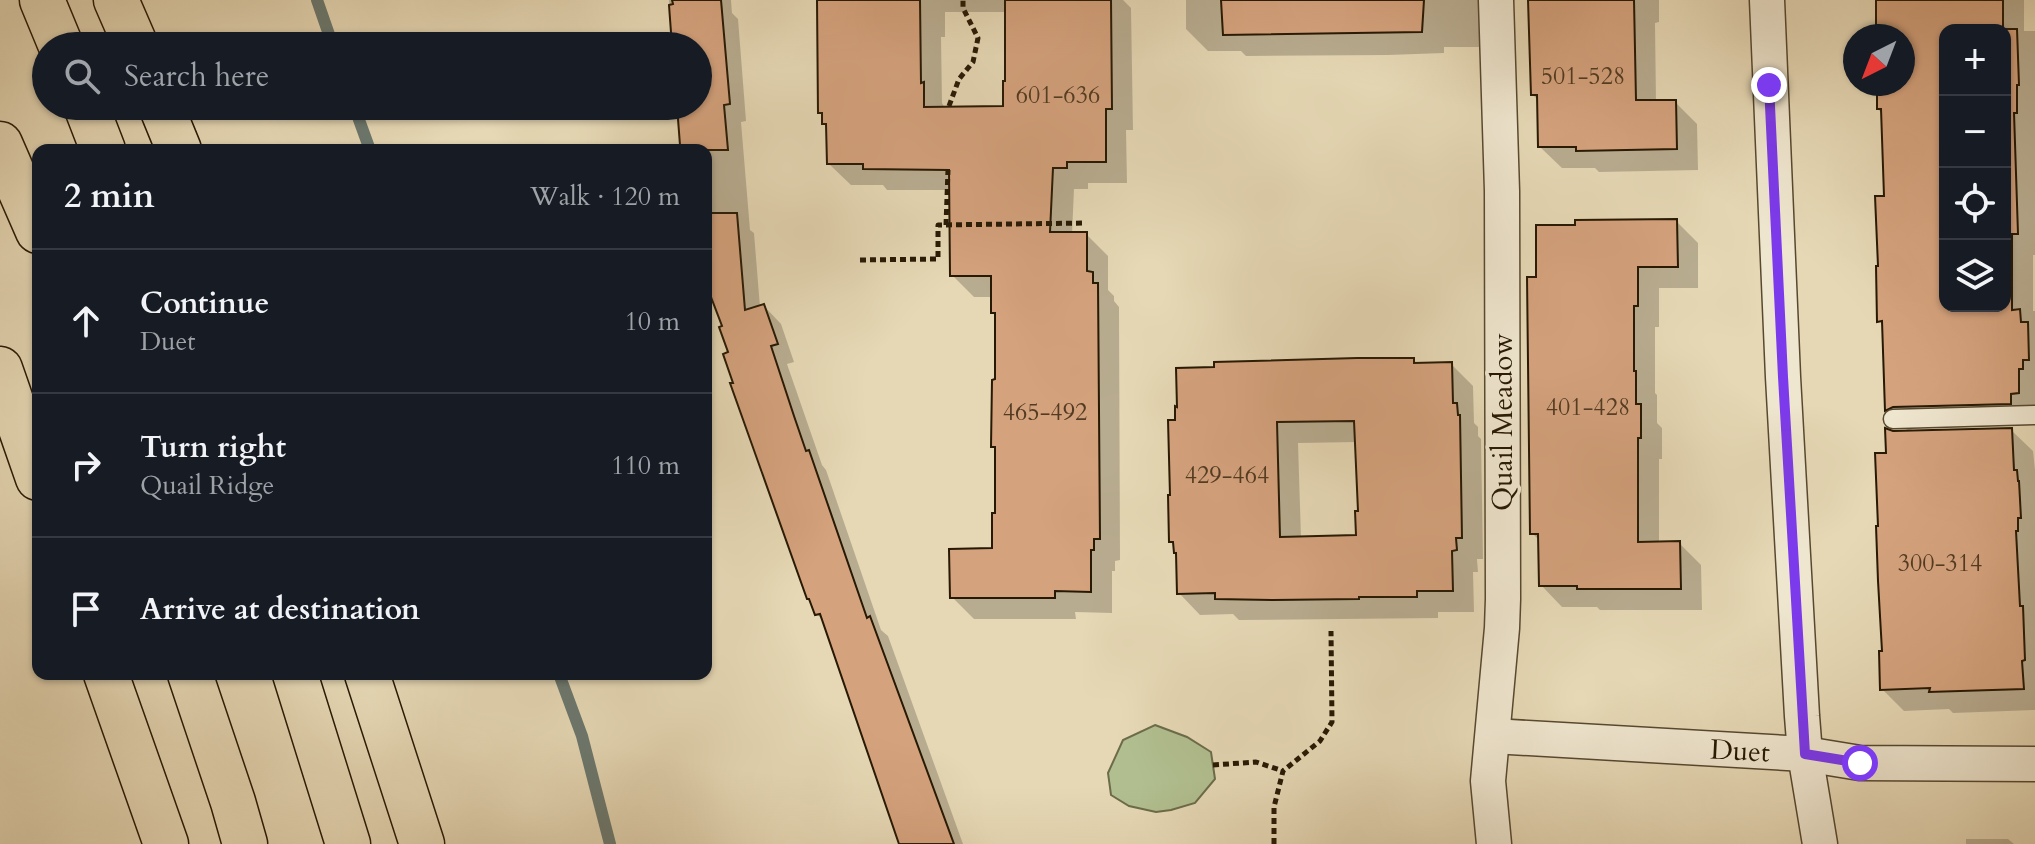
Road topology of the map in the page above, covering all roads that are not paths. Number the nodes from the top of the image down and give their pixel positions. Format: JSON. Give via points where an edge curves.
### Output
{"nodes":[{"id":1,"x":42,"y":0,"type":"edge"},
{"id":2,"x":116,"y":0,"type":"edge"},
{"id":3,"x":1496,"y":0,"type":"edge"},
{"id":4,"x":1767,"y":0,"type":"edge"},
{"id":5,"x":55,"y":32,"type":"edge"},
{"id":6,"x":130,"y":32,"type":"edge"},
{"id":7,"x":91,"y":120,"type":"edge"},
{"id":8,"x":167,"y":120,"type":"edge"},
{"id":9,"x":0,"y":144,"type":"edge"},
{"id":10,"x":101,"y":144,"type":"edge"},
{"id":11,"x":177,"y":144,"type":"edge"},
{"id":12,"x":32,"y":217,"type":"edge"},
{"id":13,"x":0,"y":369,"type":"edge"},
{"id":14,"x":2035,"y":415,"type":"edge"},
{"id":15,"x":1893,"y":419,"type":"dead end"},
{"id":16,"x":32,"y":461,"type":"edge"},
{"id":17,"x":108,"y":680,"type":"edge"},
{"id":18,"x":192,"y":680,"type":"edge"},
{"id":19,"x":297,"y":680,"type":"edge"},
{"id":20,"x":369,"y":680,"type":"edge"},
{"id":21,"x":1493,"y":736,"type":"junction"},
{"id":22,"x":1805,"y":754,"type":"junction"},
{"id":23,"x":2035,"y":764,"type":"edge"},
{"id":24,"x":166,"y":844,"type":"edge"},
{"id":25,"x":245,"y":844,"type":"edge"},
{"id":26,"x":348,"y":844,"type":"edge"},
{"id":27,"x":422,"y":844,"type":"edge"},
{"id":28,"x":1494,"y":844,"type":"edge"},
{"id":29,"x":1820,"y":844,"type":"edge"}],
"edges":[{"from":1,"to":5,"type":"highway"},
{"from":2,"to":6,"type":"highway"},
{"from":3,"to":21,"type":"street","name":"Quail Meadow","via":[[1503,599]]},
{"from":4,"to":22,"type":"street"},
{"from":7,"to":10,"type":"highway"},
{"from":8,"to":11,"type":"highway"},
{"from":9,"to":12,"type":"highway"},
{"from":13,"to":16,"type":"highway"},
{"from":14,"to":15,"type":"lane"},
{"from":17,"to":24,"type":"highway"},
{"from":18,"to":25,"type":"highway"},
{"from":19,"to":26,"type":"highway"},
{"from":20,"to":27,"type":"highway"},
{"from":21,"to":22,"type":"street","name":"Duet"},
{"from":21,"to":28,"type":"street","name":"Quail Meadow","via":[[1488,781]]},
{"from":22,"to":23,"type":"street","name":"Duet","via":[[1860,763]]},
{"from":22,"to":29,"type":"street"}]}
